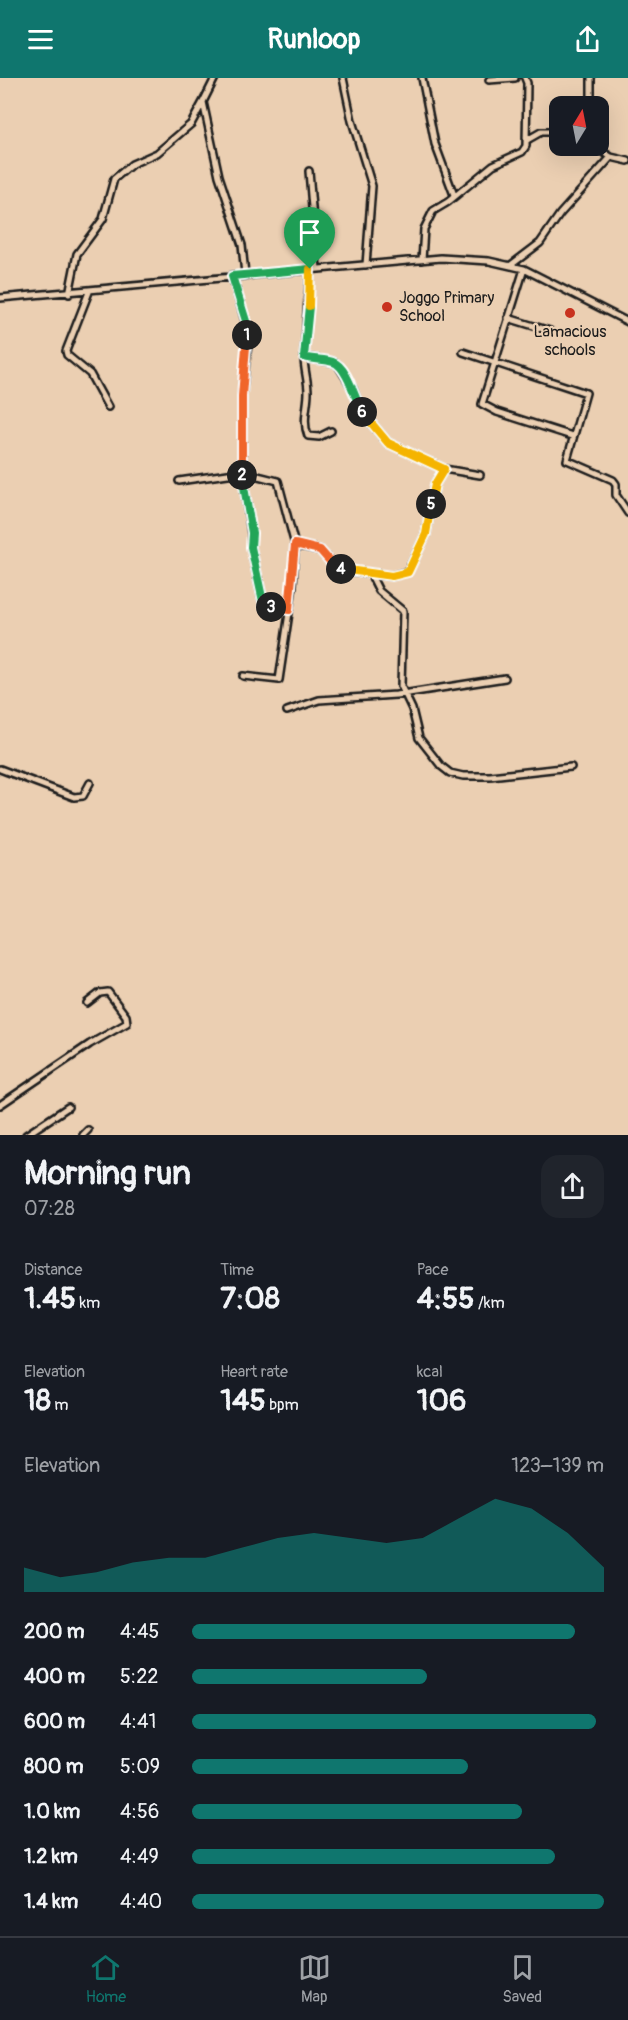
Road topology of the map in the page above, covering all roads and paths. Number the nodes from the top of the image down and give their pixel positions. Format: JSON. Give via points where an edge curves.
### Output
{"nodes":[{"id":1,"x":215,"y":78,"type":"edge"},
{"id":2,"x":343,"y":78,"type":"edge"},
{"id":3,"x":422,"y":78,"type":"edge"},
{"id":4,"x":515,"y":78,"type":"edge"},
{"id":5,"x":525,"y":78,"type":"edge"},
{"id":6,"x":591,"y":78,"type":"edge"},
{"id":7,"x":489,"y":80,"type":"dead end"},
{"id":8,"x":591,"y":96,"type":"edge"},
{"id":9,"x":203,"y":102,"type":"junction"},
{"id":10,"x":549,"y":132,"type":"edge"},
{"id":11,"x":527,"y":140,"type":"junction"},
{"id":12,"x":611,"y":157,"type":"joint"},
{"id":13,"x":628,"y":161,"type":"edge"},
{"id":14,"x":309,"y":171,"type":"dead end"},
{"id":15,"x":454,"y":195,"type":"junction"},
{"id":16,"x":422,"y":260,"type":"junction"},
{"id":17,"x":366,"y":265,"type":"junction"},
{"id":18,"x":511,"y":265,"type":"junction"},
{"id":19,"x":310,"y":269,"type":"junction"},
{"id":20,"x":317,"y":269,"type":"junction"},
{"id":21,"x":524,"y":269,"type":"junction"},
{"id":22,"x":245,"y":274,"type":"junction"},
{"id":23,"x":232,"y":276,"type":"junction"},
{"id":24,"x":89,"y":292,"type":"junction"},
{"id":25,"x":69,"y":294,"type":"junction"},
{"id":26,"x":0,"y":298,"type":"edge"},
{"id":27,"x":508,"y":318,"type":"junction"},
{"id":28,"x":628,"y":322,"type":"edge"},
{"id":29,"x":550,"y":331,"type":"dead end"},
{"id":30,"x":463,"y":352,"type":"dead end"},
{"id":31,"x":304,"y":357,"type":"junction"},
{"id":32,"x":494,"y":361,"type":"junction"},
{"id":33,"x":108,"y":407,"type":"dead end"},
{"id":34,"x":331,"y":431,"type":"dead end"},
{"id":35,"x":572,"y":436,"type":"junction"},
{"id":36,"x":444,"y":469,"type":"junction"},
{"id":37,"x":242,"y":472,"type":"junction"},
{"id":38,"x":480,"y":475,"type":"dead end"},
{"id":39,"x":179,"y":481,"type":"dead end"},
{"id":40,"x":628,"y":513,"type":"edge"},
{"id":41,"x":295,"y":544,"type":"junction"},
{"id":42,"x":371,"y":575,"type":"junction"},
{"id":43,"x":289,"y":610,"type":"junction"},
{"id":44,"x":243,"y":676,"type":"dead end"},
{"id":45,"x":505,"y":678,"type":"dead end"},
{"id":46,"x":403,"y":693,"type":"junction"},
{"id":47,"x":287,"y":711,"type":"dead end"},
{"id":48,"x":571,"y":767,"type":"dead end"},
{"id":49,"x":0,"y":769,"type":"edge"},
{"id":50,"x":90,"y":783,"type":"dead end"},
{"id":51,"x":87,"y":1003,"type":"dead end"},
{"id":52,"x":0,"y":1105,"type":"edge"},
{"id":53,"x":68,"y":1107,"type":"dead end"},
{"id":54,"x":88,"y":1130,"type":"dead end"},
{"id":55,"x":30,"y":1134,"type":"edge"},
{"id":56,"x":83,"y":1135,"type":"edge"}],
"edges":[{"from":1,"to":9,"type":"street"},
{"from":2,"to":17,"type":"street","via":[[372,186]]},
{"from":3,"to":15,"type":"street","via":[[435,144]]},
{"from":4,"to":7,"type":"street"},
{"from":5,"to":11,"type":"street"},
{"from":6,"to":8,"type":"street"},
{"from":9,"to":22,"type":"street","via":[[219,176],[242,245]]},
{"from":9,"to":25,"type":"street","via":[[191,124],[157,153],[132,164],[114,179],[103,219],[76,254]]},
{"from":10,"to":11,"type":"street"},
{"from":11,"to":15,"type":"street","via":[[522,152],[493,165]]},
{"from":12,"to":13,"type":"street"},
{"from":12,"to":18,"type":"street","via":[[560,214],[540,243]]},
{"from":14,"to":20,"type":"street"},
{"from":15,"to":16,"type":"street","via":[[428,219]]},
{"from":16,"to":17,"type":"street"},
{"from":16,"to":18,"type":"street","via":[[472,259]]},
{"from":17,"to":20,"type":"street"},
{"from":18,"to":21,"type":"street"},
{"from":19,"to":20,"type":"street"},
{"from":19,"to":22,"type":"street"},
{"from":19,"to":31,"type":"street"},
{"from":21,"to":27,"type":"street"},
{"from":21,"to":28,"type":"street"},
{"from":22,"to":23,"type":"street"},
{"from":23,"to":24,"type":"street"},
{"from":23,"to":37,"type":"street","via":[[246,321],[248,344],[242,396]]},
{"from":24,"to":25,"type":"street"},
{"from":24,"to":33,"type":"street","via":[[66,351],[90,374]]},
{"from":25,"to":26,"type":"street"},
{"from":27,"to":29,"type":"street"},
{"from":27,"to":32,"type":"street"},
{"from":30,"to":32,"type":"street"},
{"from":31,"to":34,"type":"street","via":[[308,389],[306,430],[310,437]]},
{"from":31,"to":36,"type":"street","via":[[338,365],[361,411],[388,443]]},
{"from":32,"to":35,"type":"street","via":[[482,404]]},
{"from":32,"to":35,"type":"street","via":[[585,393]]},
{"from":35,"to":40,"type":"street","via":[[567,460],[615,482],[616,495]]},
{"from":36,"to":38,"type":"street"},
{"from":36,"to":42,"type":"street","via":[[434,491],[426,534],[408,572]]},
{"from":37,"to":39,"type":"street"},
{"from":37,"to":41,"type":"street","via":[[278,481]]},
{"from":37,"to":43,"type":"street","via":[[251,547],[264,606]]},
{"from":41,"to":42,"type":"street","via":[[320,550],[343,570]]},
{"from":41,"to":43,"type":"street"},
{"from":42,"to":46,"type":"street","via":[[379,591],[403,611]]},
{"from":43,"to":44,"type":"street","via":[[279,680]]},
{"from":45,"to":46,"type":"street"},
{"from":46,"to":47,"type":"street","via":[[319,700]]},
{"from":46,"to":48,"type":"street","via":[[412,709],[419,738],[450,773],[508,776]]},
{"from":49,"to":50,"type":"street","via":[[74,797],[83,796]]},
{"from":51,"to":52,"type":"street","via":[[108,992],[127,1023]]},
{"from":53,"to":55,"type":"street"},
{"from":54,"to":56,"type":"street"}]}
